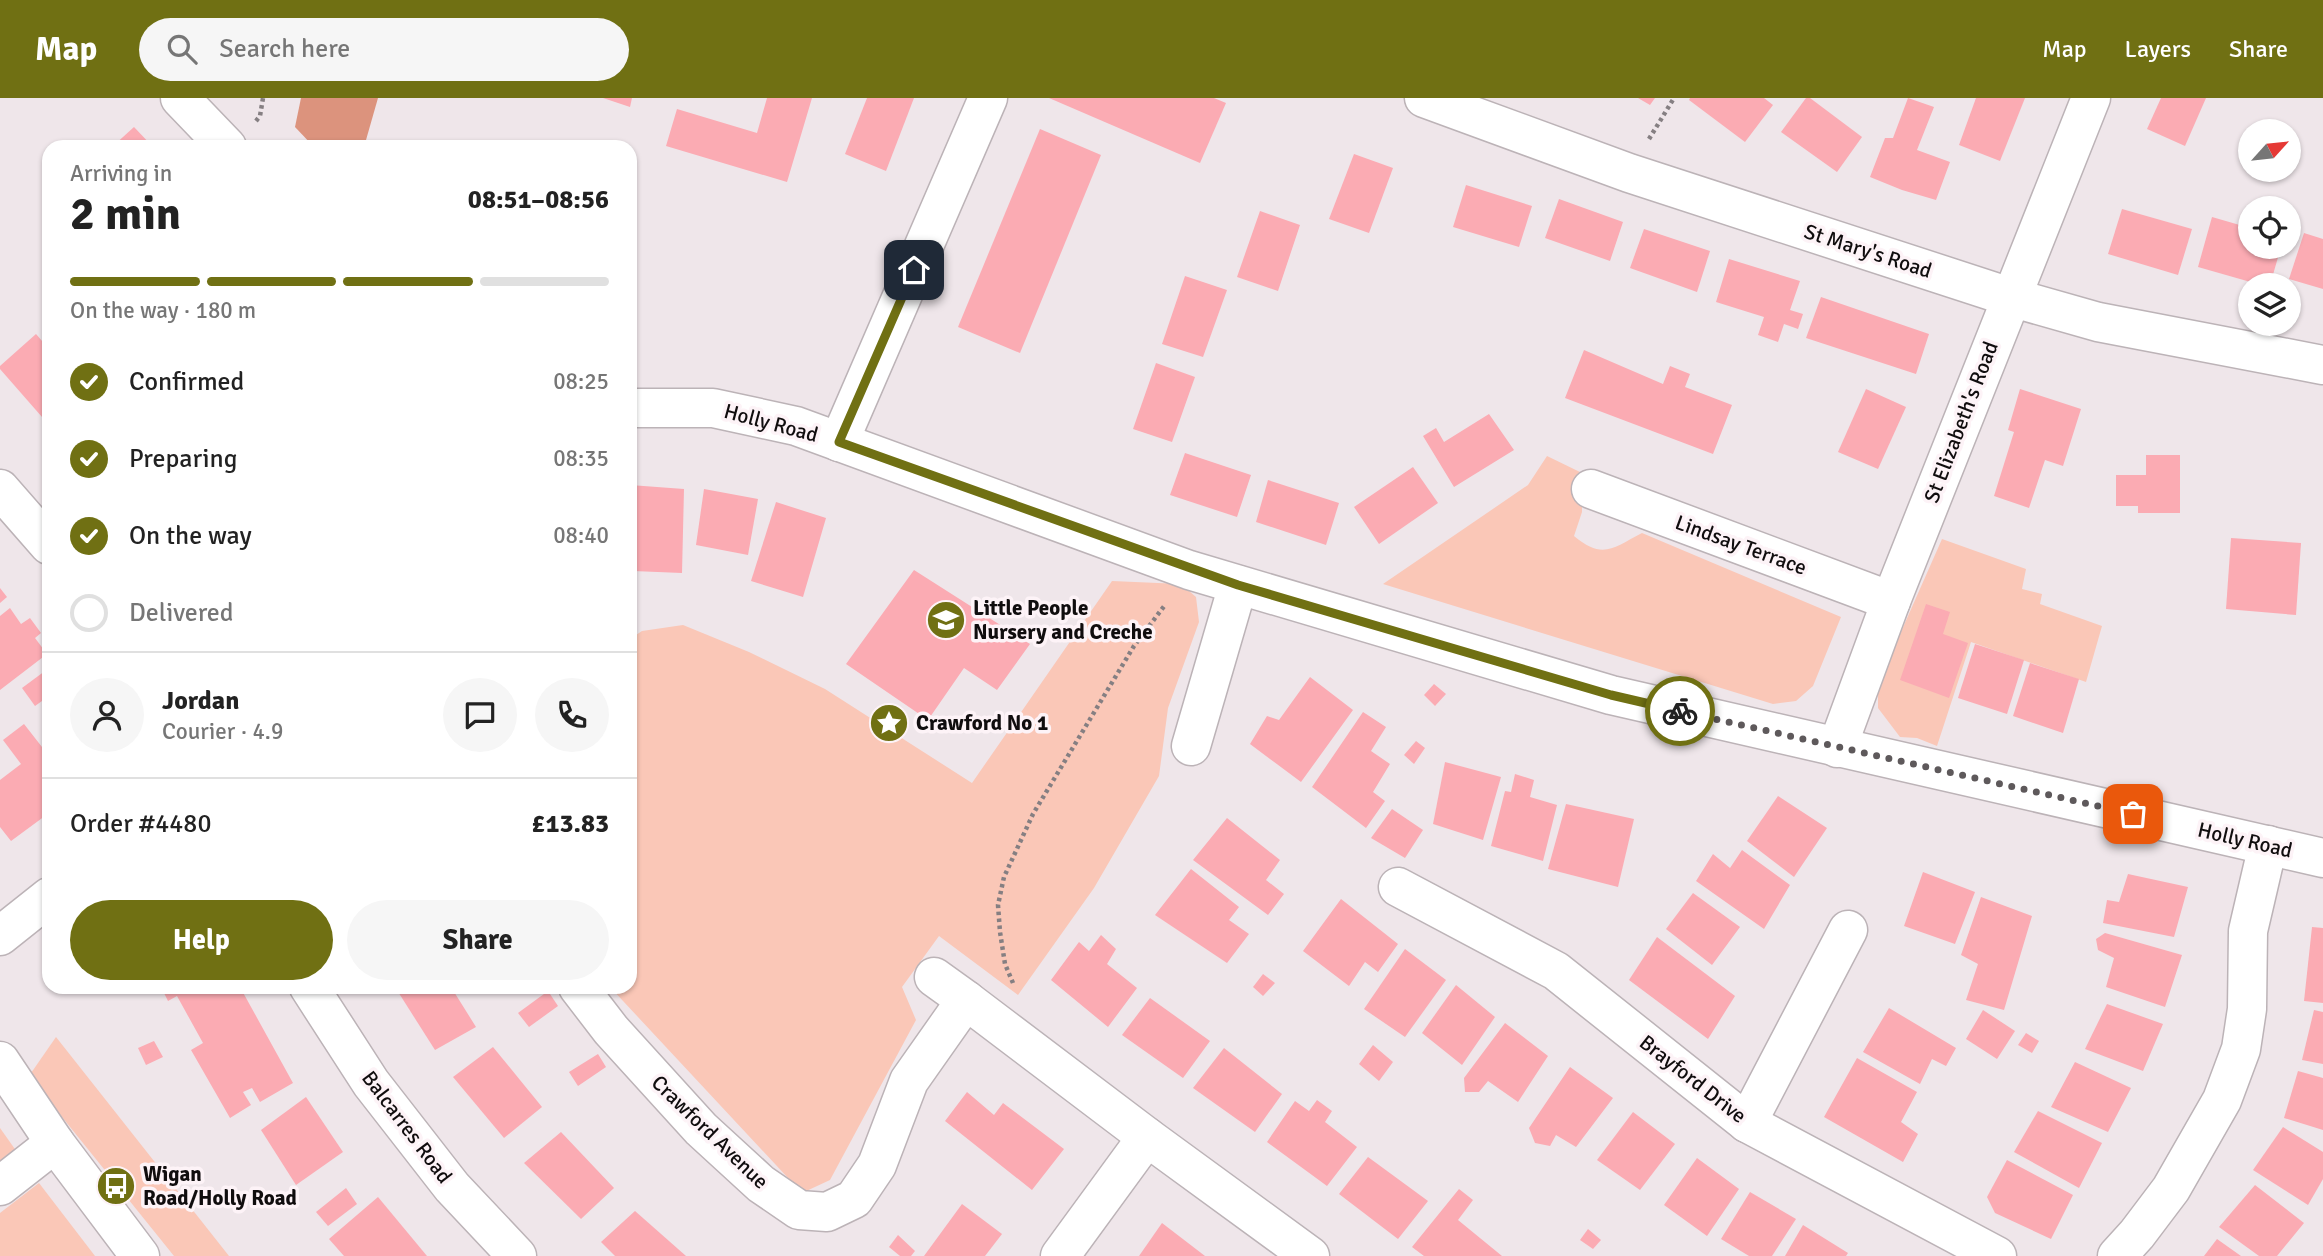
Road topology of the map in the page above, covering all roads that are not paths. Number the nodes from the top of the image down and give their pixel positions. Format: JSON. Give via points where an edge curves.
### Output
{"nodes":[{"id":1,"x":180,"y":98,"type":"edge"},
{"id":2,"x":988,"y":98,"type":"edge"},
{"id":3,"x":1424,"y":98,"type":"edge"},
{"id":4,"x":2091,"y":98,"type":"edge"},
{"id":5,"x":220,"y":140,"type":"edge"},
{"id":6,"x":2010,"y":297,"type":"junction"},
{"id":7,"x":2323,"y":365,"type":"edge"},
{"id":8,"x":637,"y":408,"type":"edge"},
{"id":9,"x":839,"y":442,"type":"junction"},
{"id":10,"x":0,"y":489,"type":"edge"},
{"id":11,"x":1591,"y":489,"type":"dead end"},
{"id":12,"x":42,"y":537,"type":"edge"},
{"id":13,"x":1238,"y":585,"type":"junction"},
{"id":14,"x":1891,"y":601,"type":"junction"},
{"id":15,"x":1191,"y":746,"type":"dead end"},
{"id":16,"x":1837,"y":748,"type":"junction"},
{"id":17,"x":2267,"y":845,"type":"junction"},
{"id":18,"x":2323,"y":858,"type":"edge"},
{"id":19,"x":1398,"y":887,"type":"dead end"},
{"id":20,"x":42,"y":903,"type":"edge"},
{"id":21,"x":1848,"y":930,"type":"dead end"},
{"id":22,"x":0,"y":936,"type":"edge"},
{"id":23,"x":934,"y":977,"type":"dead end"},
{"id":24,"x":314,"y":994,"type":"edge"},
{"id":25,"x":583,"y":994,"type":"edge"},
{"id":26,"x":966,"y":1000,"type":"junction"},
{"id":27,"x":0,"y":1061,"type":"edge"},
{"id":28,"x":1747,"y":1123,"type":"junction"},
{"id":29,"x":1147,"y":1137,"type":"junction"},
{"id":30,"x":55,"y":1143,"type":"junction"},
{"id":31,"x":0,"y":1186,"type":"edge"},
{"id":32,"x":140,"y":1256,"type":"edge"},
{"id":33,"x":517,"y":1256,"type":"edge"},
{"id":34,"x":1060,"y":1256,"type":"edge"},
{"id":35,"x":1310,"y":1256,"type":"edge"},
{"id":36,"x":1997,"y":1256,"type":"edge"},
{"id":37,"x":2117,"y":1256,"type":"edge"}],
"edges":[{"from":1,"to":5,"type":"street"},
{"from":2,"to":9,"type":"street"},
{"from":3,"to":6,"type":"street","name":"St Mary's Road","via":[[1629,173]]},
{"from":4,"to":6,"type":"street","name":"St Elizabeth's Road"},
{"from":6,"to":7,"type":"street","name":"St Mary's Road","via":[[2098,322]]},
{"from":6,"to":14,"type":"street","name":"St Elizabeth's Road"},
{"from":8,"to":9,"type":"street","name":"Holly Road","via":[[713,408],[796,426]]},
{"from":9,"to":13,"type":"street","name":"Holly Road"},
{"from":10,"to":12,"type":"street"},
{"from":11,"to":14,"type":"street","name":"Lindsay Terrace"},
{"from":13,"to":15,"type":"street"},
{"from":13,"to":16,"type":"street","name":"Holly Road","via":[[1611,695]]},
{"from":14,"to":16,"type":"street","name":"St Elizabeth's Road"},
{"from":16,"to":17,"type":"street","name":"Holly Road"},
{"from":17,"to":18,"type":"street","name":"Holly Road"},
{"from":17,"to":37,"type":"street","via":[[2248,931],[2248,1009],[2241,1049],[2222,1100],[2171,1189]]},
{"from":19,"to":28,"type":"street","name":"Brayford Drive","via":[[1556,971]]},
{"from":20,"to":22,"type":"street"},
{"from":21,"to":28,"type":"street"},
{"from":23,"to":26,"type":"street"},
{"from":24,"to":33,"type":"street","name":"Balcarres Road","via":[[379,1093],[452,1187]]},
{"from":25,"to":26,"type":"street","name":"Crawford Avenue","via":[[701,1129],[761,1184],[799,1210],[827,1212],[854,1199],[877,1165],[909,1081]]},
{"from":26,"to":29,"type":"street"},
{"from":27,"to":30,"type":"street"},
{"from":28,"to":36,"type":"street","name":"Brayford Drive"},
{"from":29,"to":34,"type":"street"},
{"from":29,"to":35,"type":"street"},
{"from":30,"to":31,"type":"street"},
{"from":30,"to":32,"type":"street"}]}
